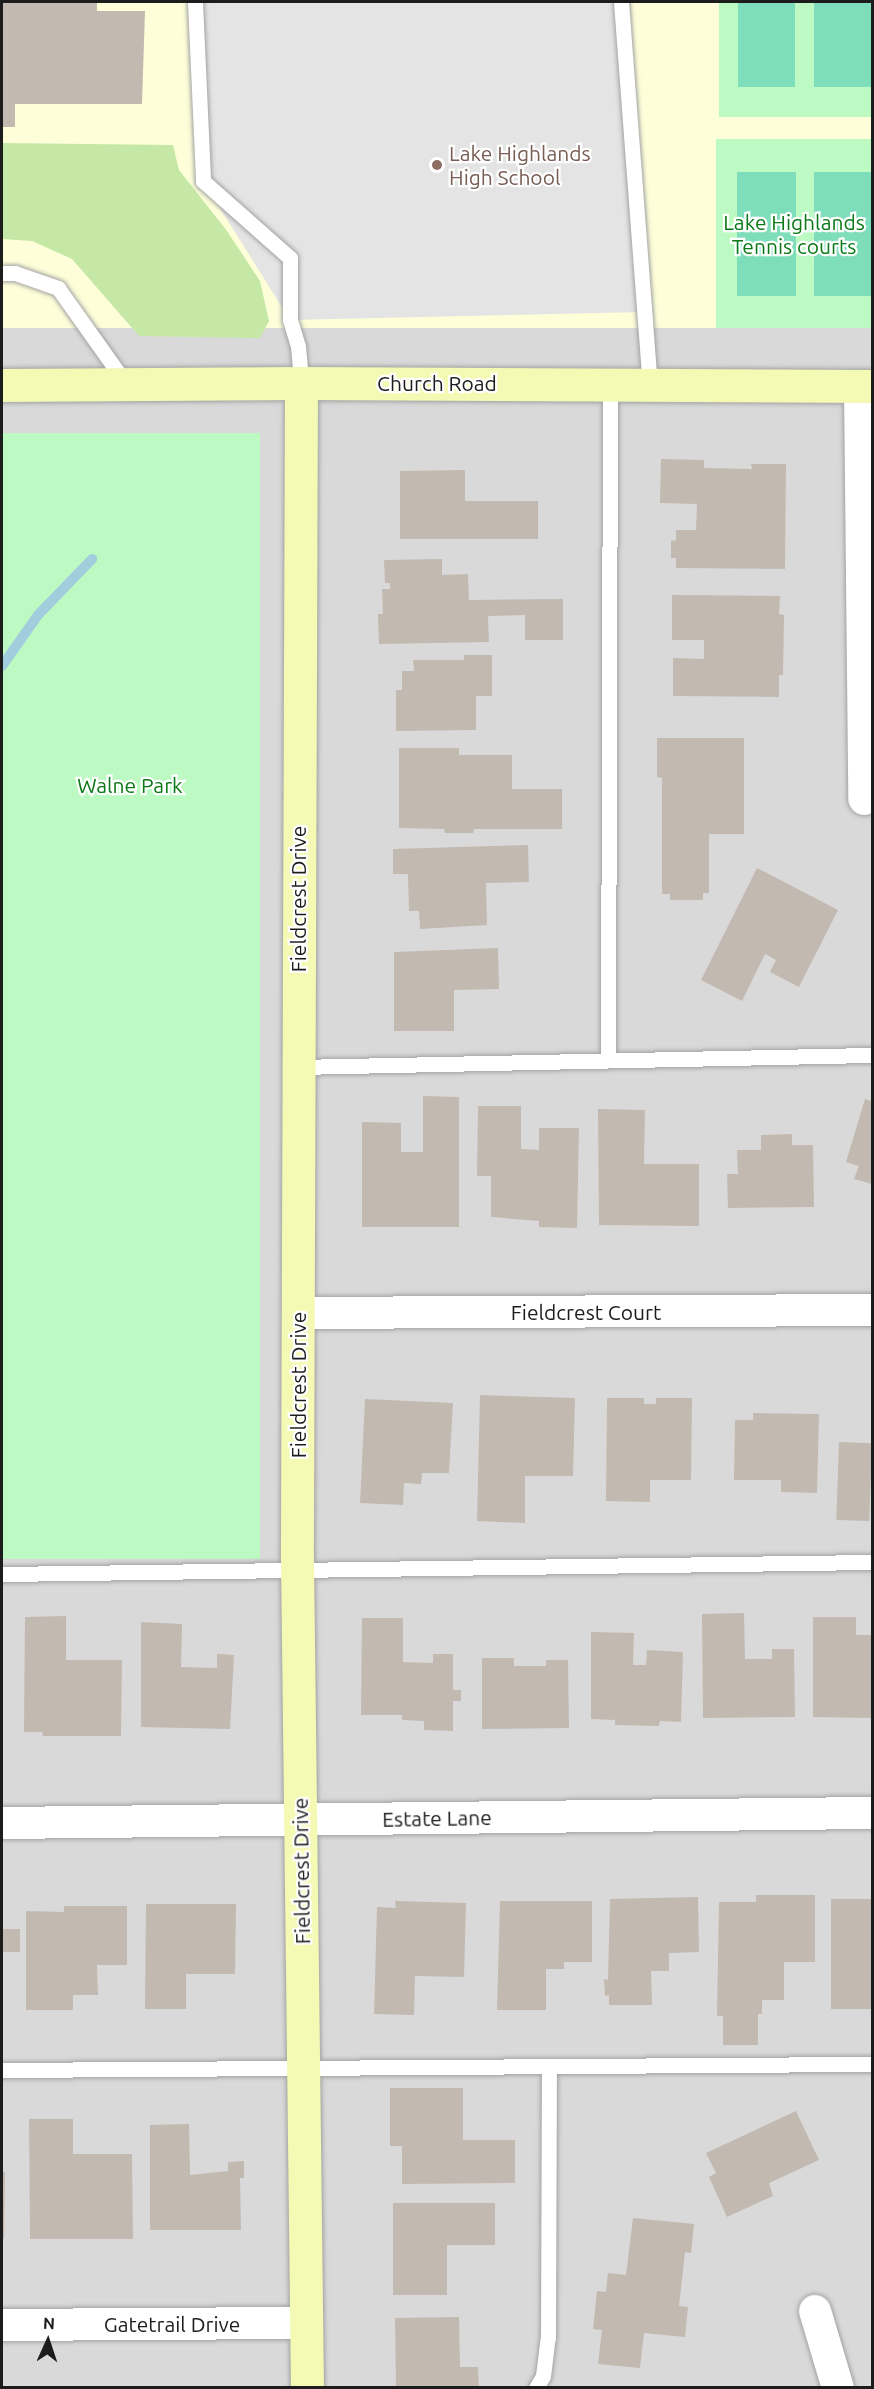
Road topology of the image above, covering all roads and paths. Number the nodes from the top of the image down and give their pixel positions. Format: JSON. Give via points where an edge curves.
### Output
{"nodes":[{"id":1,"x":195,"y":2,"type":"edge"},
{"id":2,"x":621,"y":2,"type":"edge"},
{"id":3,"x":2,"y":273,"type":"edge"},
{"id":4,"x":301,"y":383,"type":"junction"},
{"id":5,"x":610,"y":384,"type":"junction"},
{"id":6,"x":127,"y":385,"type":"junction"},
{"id":7,"x":650,"y":385,"type":"junction"},
{"id":8,"x":2,"y":386,"type":"edge"},
{"id":9,"x":866,"y":386,"type":"edge"},
{"id":10,"x":864,"y":799,"type":"dead end"},
{"id":11,"x":873,"y":1055,"type":"edge"},
{"id":12,"x":608,"y":1060,"type":"junction"},
{"id":13,"x":297,"y":1067,"type":"junction"},
{"id":14,"x":873,"y":1310,"type":"edge"},
{"id":15,"x":299,"y":1313,"type":"junction"},
{"id":16,"x":873,"y":1562,"type":"edge"},
{"id":17,"x":299,"y":1570,"type":"junction"},
{"id":18,"x":2,"y":1574,"type":"edge"},
{"id":19,"x":873,"y":1813,"type":"edge"},
{"id":20,"x":300,"y":1819,"type":"junction"},
{"id":21,"x":2,"y":1823,"type":"edge"},
{"id":22,"x":873,"y":2064,"type":"edge"},
{"id":23,"x":549,"y":2067,"type":"junction"},
{"id":24,"x":304,"y":2069,"type":"junction"},
{"id":25,"x":2,"y":2070,"type":"edge"},
{"id":26,"x":815,"y":2311,"type":"dead end"},
{"id":27,"x":307,"y":2323,"type":"junction"},
{"id":28,"x":2,"y":2325,"type":"edge"},
{"id":29,"x":307,"y":2388,"type":"edge"},
{"id":30,"x":536,"y":2388,"type":"edge"},
{"id":31,"x":838,"y":2388,"type":"edge"}],
"edges":[{"from":1,"to":4,"type":"lane","via":[[203,181],[290,258],[290,320],[298,346]]},
{"from":2,"to":7,"type":"lane"},
{"from":3,"to":6,"type":"lane","via":[[15,273],[58,288]]},
{"from":4,"to":5,"type":"street","name":"Church Road"},
{"from":4,"to":6,"type":"street","name":"Church Road"},
{"from":4,"to":13,"type":"street","name":"Fieldcrest Drive"},
{"from":5,"to":7,"type":"street","name":"Church Road"},
{"from":5,"to":12,"type":"lane"},
{"from":6,"to":8,"type":"street","name":"Church Road"},
{"from":7,"to":9,"type":"street","name":"Church Road"},
{"from":9,"to":10,"type":"street"},
{"from":11,"to":12,"type":"lane"},
{"from":12,"to":13,"type":"lane"},
{"from":13,"to":15,"type":"street","name":"Fieldcrest Drive"},
{"from":14,"to":15,"type":"street","name":"Fieldcrest Court"},
{"from":15,"to":17,"type":"street","name":"Fieldcrest Drive"},
{"from":16,"to":17,"type":"lane"},
{"from":17,"to":18,"type":"lane"},
{"from":17,"to":20,"type":"street","name":"Fieldcrest Drive"},
{"from":19,"to":20,"type":"street","name":"Estate Lane"},
{"from":20,"to":21,"type":"street","name":"Estate Lane"},
{"from":20,"to":24,"type":"street","name":"Fieldcrest Drive"},
{"from":22,"to":23,"type":"lane"},
{"from":23,"to":24,"type":"lane"},
{"from":23,"to":30,"type":"lane","via":[[548,2338],[543,2376]]},
{"from":24,"to":25,"type":"lane"},
{"from":24,"to":27,"type":"street","name":"Fieldcrest Drive"},
{"from":26,"to":31,"type":"street"},
{"from":27,"to":28,"type":"street","name":"Gatetrail Drive"},
{"from":27,"to":29,"type":"street","name":"Fieldcrest Drive"}]}
